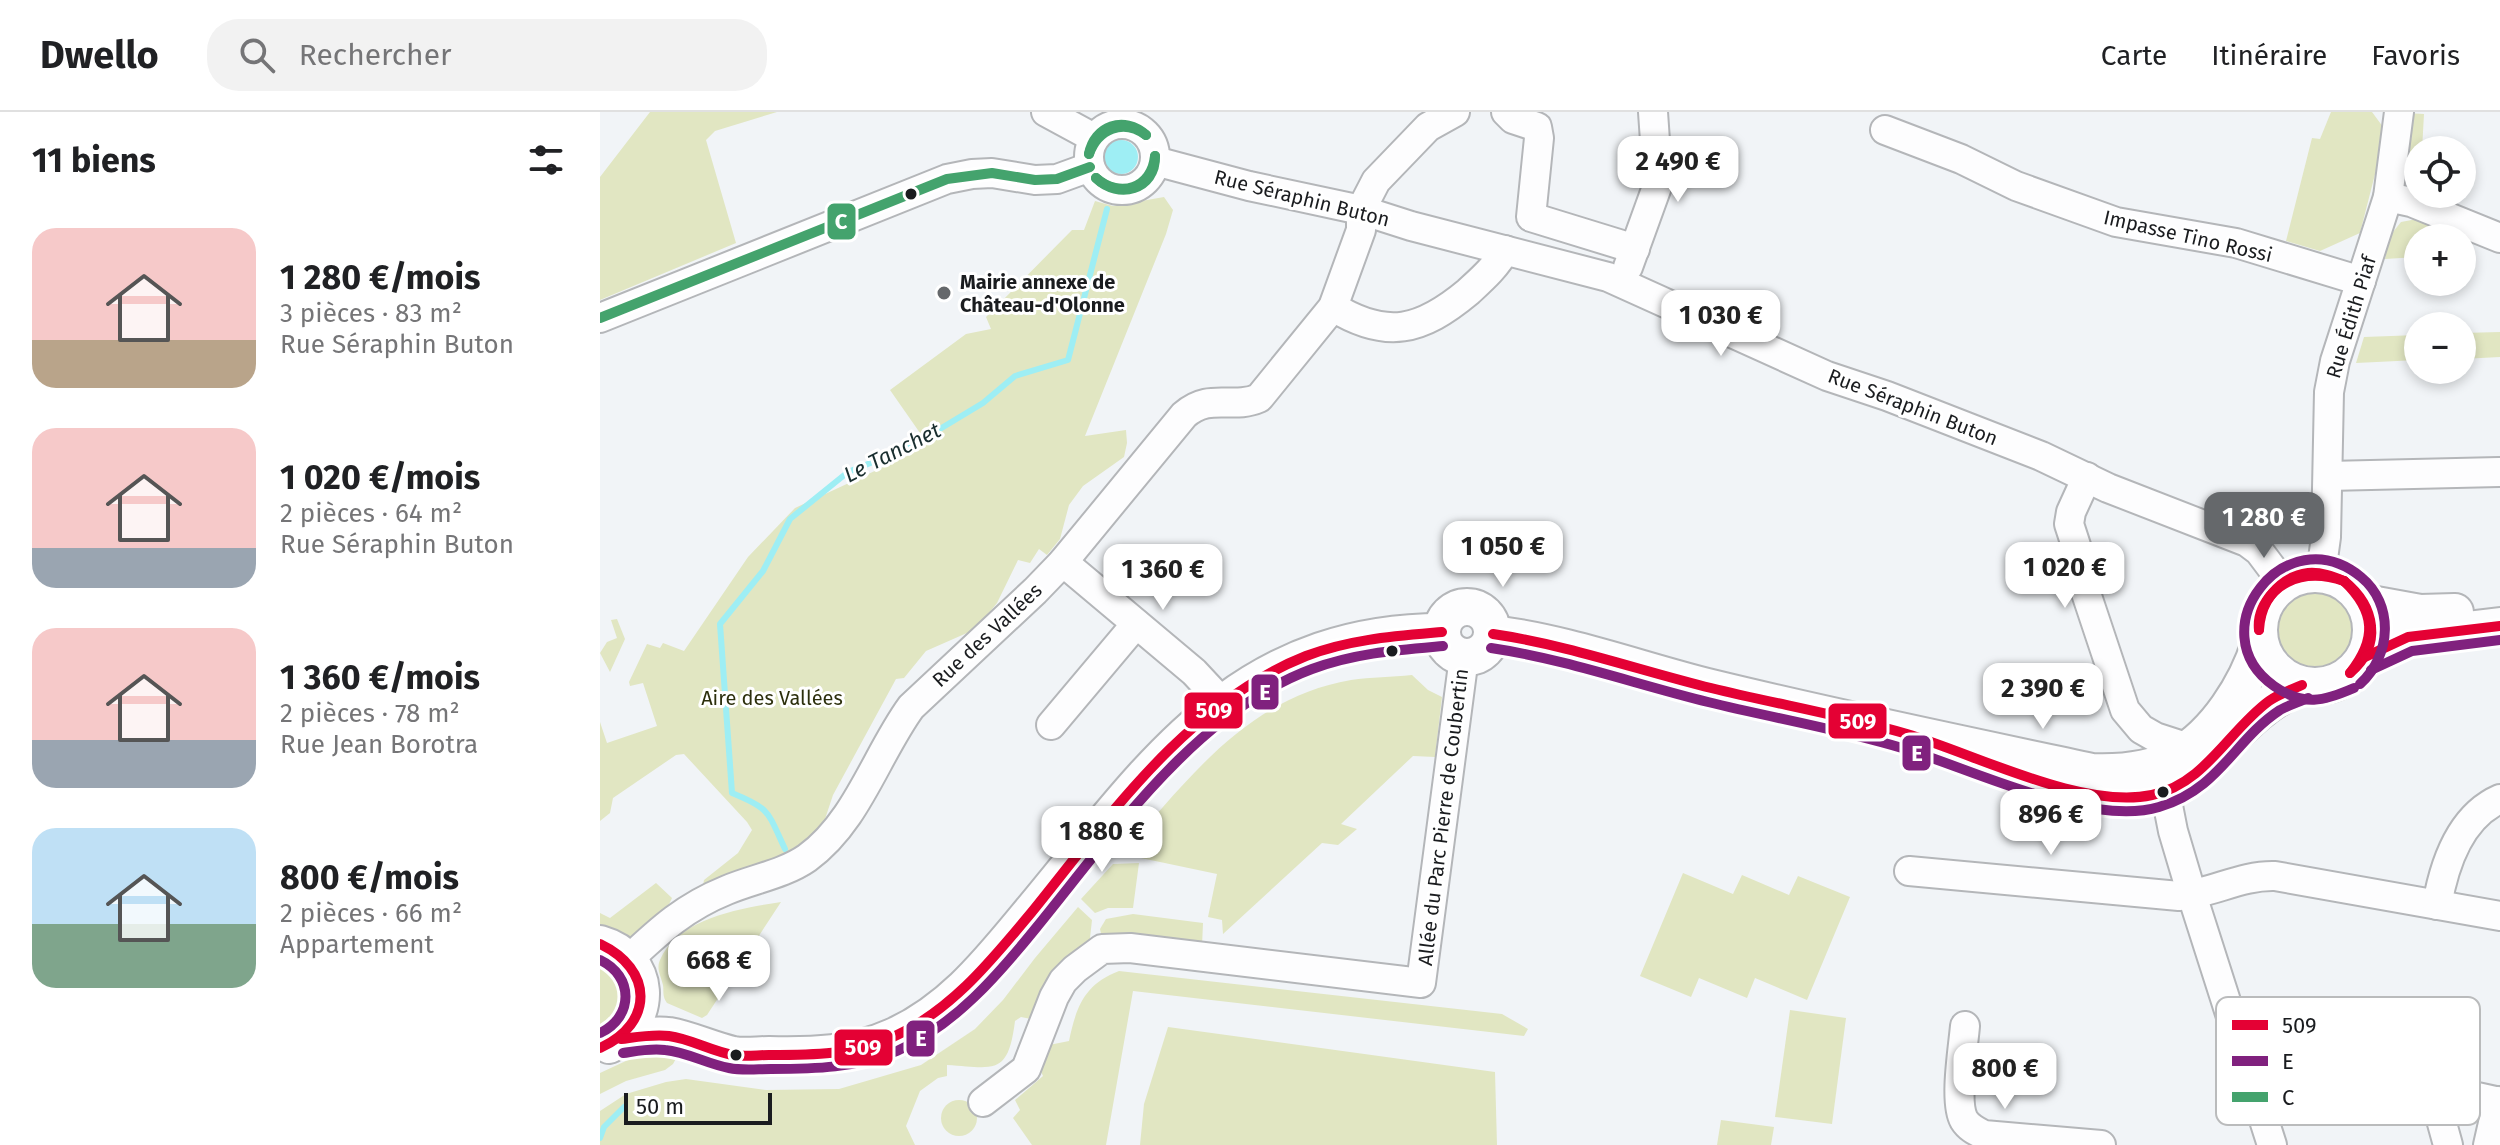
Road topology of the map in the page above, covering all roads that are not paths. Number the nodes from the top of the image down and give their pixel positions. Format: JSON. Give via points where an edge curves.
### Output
{"nodes":[{"id":1,"x":1046,"y":112,"type":"edge"},
{"id":2,"x":1455,"y":112,"type":"edge"},
{"id":3,"x":1506,"y":112,"type":"edge"},
{"id":4,"x":1653,"y":112,"type":"edge"},
{"id":5,"x":2399,"y":112,"type":"edge"},
{"id":6,"x":1885,"y":130,"type":"dead end"},
{"id":7,"x":1094,"y":138,"type":"junction"},
{"id":8,"x":1155,"y":161,"type":"junction"},
{"id":9,"x":1090,"y":167,"type":"junction"},
{"id":10,"x":2388,"y":197,"type":"junction"},
{"id":11,"x":1361,"y":210,"type":"junction"},
{"id":12,"x":2500,"y":238,"type":"edge"},
{"id":13,"x":1635,"y":249,"type":"junction"},
{"id":14,"x":1505,"y":250,"type":"junction"},
{"id":15,"x":2361,"y":281,"type":"junction"},
{"id":16,"x":1621,"y":282,"type":"junction"},
{"id":17,"x":1333,"y":307,"type":"junction"},
{"id":18,"x":600,"y":318,"type":"edge"},
{"id":19,"x":2500,"y":459,"type":"edge"},
{"id":20,"x":2499,"y":472,"type":"edge"},
{"id":21,"x":2328,"y":476,"type":"junction"},
{"id":22,"x":2087,"y":477,"type":"junction"},
{"id":23,"x":2500,"y":486,"type":"edge"},
{"id":24,"x":1063,"y":562,"type":"junction"},
{"id":25,"x":2321,"y":573,"type":"junction"},
{"id":26,"x":2283,"y":583,"type":"junction"},
{"id":27,"x":2365,"y":603,"type":"junction"},
{"id":28,"x":2500,"y":616,"type":"edge"},
{"id":29,"x":1136,"y":624,"type":"junction"},
{"id":30,"x":2500,"y":626,"type":"edge"},
{"id":31,"x":2260,"y":643,"type":"junction"},
{"id":32,"x":1453,"y":644,"type":"junction"},
{"id":33,"x":2365,"y":657,"type":"junction"},
{"id":34,"x":2302,"y":685,"type":"junction"},
{"id":35,"x":1222,"y":702,"type":"junction"},
{"id":36,"x":1051,"y":725,"type":"dead end"},
{"id":37,"x":2171,"y":767,"type":"junction"},
{"id":38,"x":2500,"y":799,"type":"edge"},
{"id":39,"x":1909,"y":871,"type":"dead end"},
{"id":40,"x":2192,"y":895,"type":"junction"},
{"id":41,"x":2437,"y":905,"type":"junction"},
{"id":42,"x":2500,"y":916,"type":"edge"},
{"id":43,"x":608,"y":947,"type":"edge"},
{"id":44,"x":642,"y":994,"type":"junction"},
{"id":45,"x":2225,"y":997,"type":"edge"},
{"id":46,"x":1965,"y":1026,"type":"dead end"},
{"id":47,"x":607,"y":1046,"type":"edge"},
{"id":48,"x":769,"y":1055,"type":"junction"},
{"id":49,"x":983,"y":1102,"type":"dead end"},
{"id":50,"x":2499,"y":1102,"type":"edge"},
{"id":51,"x":2266,"y":1125,"type":"edge"},
{"id":52,"x":2442,"y":1125,"type":"edge"},
{"id":53,"x":2101,"y":1145,"type":"edge"},
{"id":54,"x":2272,"y":1145,"type":"edge"},
{"id":55,"x":2448,"y":1145,"type":"edge"},
{"id":56,"x":2488,"y":1145,"type":"edge"}],
"edges":[{"from":1,"to":7,"type":"street"},
{"from":2,"to":11,"type":"street","via":[[1428,127],[1376,181]]},
{"from":3,"to":13,"type":"street","via":[[1537,127],[1531,217]]},
{"from":4,"to":13,"type":"street","via":[[1658,184]]},
{"from":5,"to":10,"type":"street","name":"Rue Édith Piaf"},
{"from":6,"to":15,"type":"street","name":"Impasse Tino Rossi","via":[[2116,222],[2236,243]]},
{"from":7,"to":8,"type":"street","via":[[1111,125],[1133,126],[1150,140]]},
{"from":7,"to":9,"type":"street"},
{"from":8,"to":9,"type":"street","via":[[1145,181],[1125,191],[1103,185]]},
{"from":8,"to":11,"type":"street","name":"Rue Séraphin Buton"},
{"from":9,"to":18,"type":"street","via":[[1057,179],[992,173],[947,179]]},
{"from":10,"to":12,"type":"street"},
{"from":10,"to":15,"type":"street","name":"Rue Édith Piaf"},
{"from":11,"to":14,"type":"street","name":"Rue Séraphin Buton"},
{"from":11,"to":17,"type":"street","name":"Rue des Vallées","via":[[1361,230]]},
{"from":13,"to":16,"type":"street"},
{"from":14,"to":16,"type":"street","name":"Rue Séraphin Buton"},
{"from":14,"to":17,"type":"street","via":[[1497,265],[1447,309],[1415,326],[1378,327]]},
{"from":15,"to":21,"type":"street","name":"Rue Édith Piaf","via":[[2329,392]]},
{"from":16,"to":22,"type":"street","name":"Rue Séraphin Buton","via":[[1827,376]]},
{"from":17,"to":24,"type":"street","name":"Rue des Vallées","via":[[1259,398],[1205,402],[1184,415]]},
{"from":19,"to":20,"type":"street"},
{"from":20,"to":21,"type":"street"},
{"from":20,"to":23,"type":"street"},
{"from":21,"to":25,"type":"street","name":"Rue Édith Piaf"},
{"from":22,"to":26,"type":"street","name":"Rue Séraphin Buton","via":[[2247,542]]},
{"from":22,"to":37,"type":"street","via":[[2071,512],[2084,587],[2125,710],[2155,737]]},
{"from":24,"to":29,"type":"street"},
{"from":24,"to":43,"type":"street","name":"Rue des Vallées","via":[[911,707],[843,822],[805,859],[724,891],[661,928]]},
{"from":25,"to":26,"type":"main road"},
{"from":25,"to":27,"type":"main road","via":[[2347,583]]},
{"from":26,"to":31,"type":"main road","via":[[2262,609]]},
{"from":27,"to":28,"type":"main road","via":[[2420,613]]},
{"from":27,"to":33,"type":"main road","via":[[2372,630]]},
{"from":29,"to":35,"type":"street"},
{"from":29,"to":36,"type":"street"},
{"from":30,"to":33,"type":"main road","via":[[2408,637]]},
{"from":31,"to":34,"type":"main road","via":[[2275,670]]},
{"from":31,"to":37,"type":"main road","via":[[2239,693]]},
{"from":32,"to":35,"type":"main road","via":[[1385,635],[1354,640],[1270,673]]},
{"from":32,"to":37,"type":"main road","via":[[1447,616],[1469,606],[1484,612],[1493,634],[1907,734],[2090,792],[2135,797]]},
{"from":32,"to":49,"type":"street","name":"Allée du Parc Pierre de Coubertin","via":[[1421,983],[1102,949],[1063,981],[1026,1069]]},
{"from":33,"to":34,"type":"main road","via":[[2338,681]]},
{"from":34,"to":37,"type":"main road","via":[[2266,704],[2179,785]]},
{"from":35,"to":48,"type":"main road","via":[[1164,754],[982,971],[935,1014],[890,1039],[853,1050]]},
{"from":37,"to":40,"type":"street","via":[[2173,831]]},
{"from":38,"to":41,"type":"street","via":[[2478,813],[2454,847]]},
{"from":39,"to":40,"type":"street"},
{"from":40,"to":41,"type":"street","via":[[2257,876],[2275,876]]},
{"from":40,"to":45,"type":"street"},
{"from":41,"to":42,"type":"street"},
{"from":43,"to":44,"type":"main road","via":[[640,982]]},
{"from":44,"to":47,"type":"main road","via":[[637,1019]]},
{"from":44,"to":48,"type":"main road","via":[[672,1017]]},
{"from":46,"to":53,"type":"street","via":[[1960,1106],[1972,1129],[1984,1135]]},
{"from":47,"to":48,"type":"main road","via":[[669,1036],[736,1056]]},
{"from":50,"to":56,"type":"street"},
{"from":51,"to":54,"type":"street"},
{"from":52,"to":55,"type":"street"}]}
